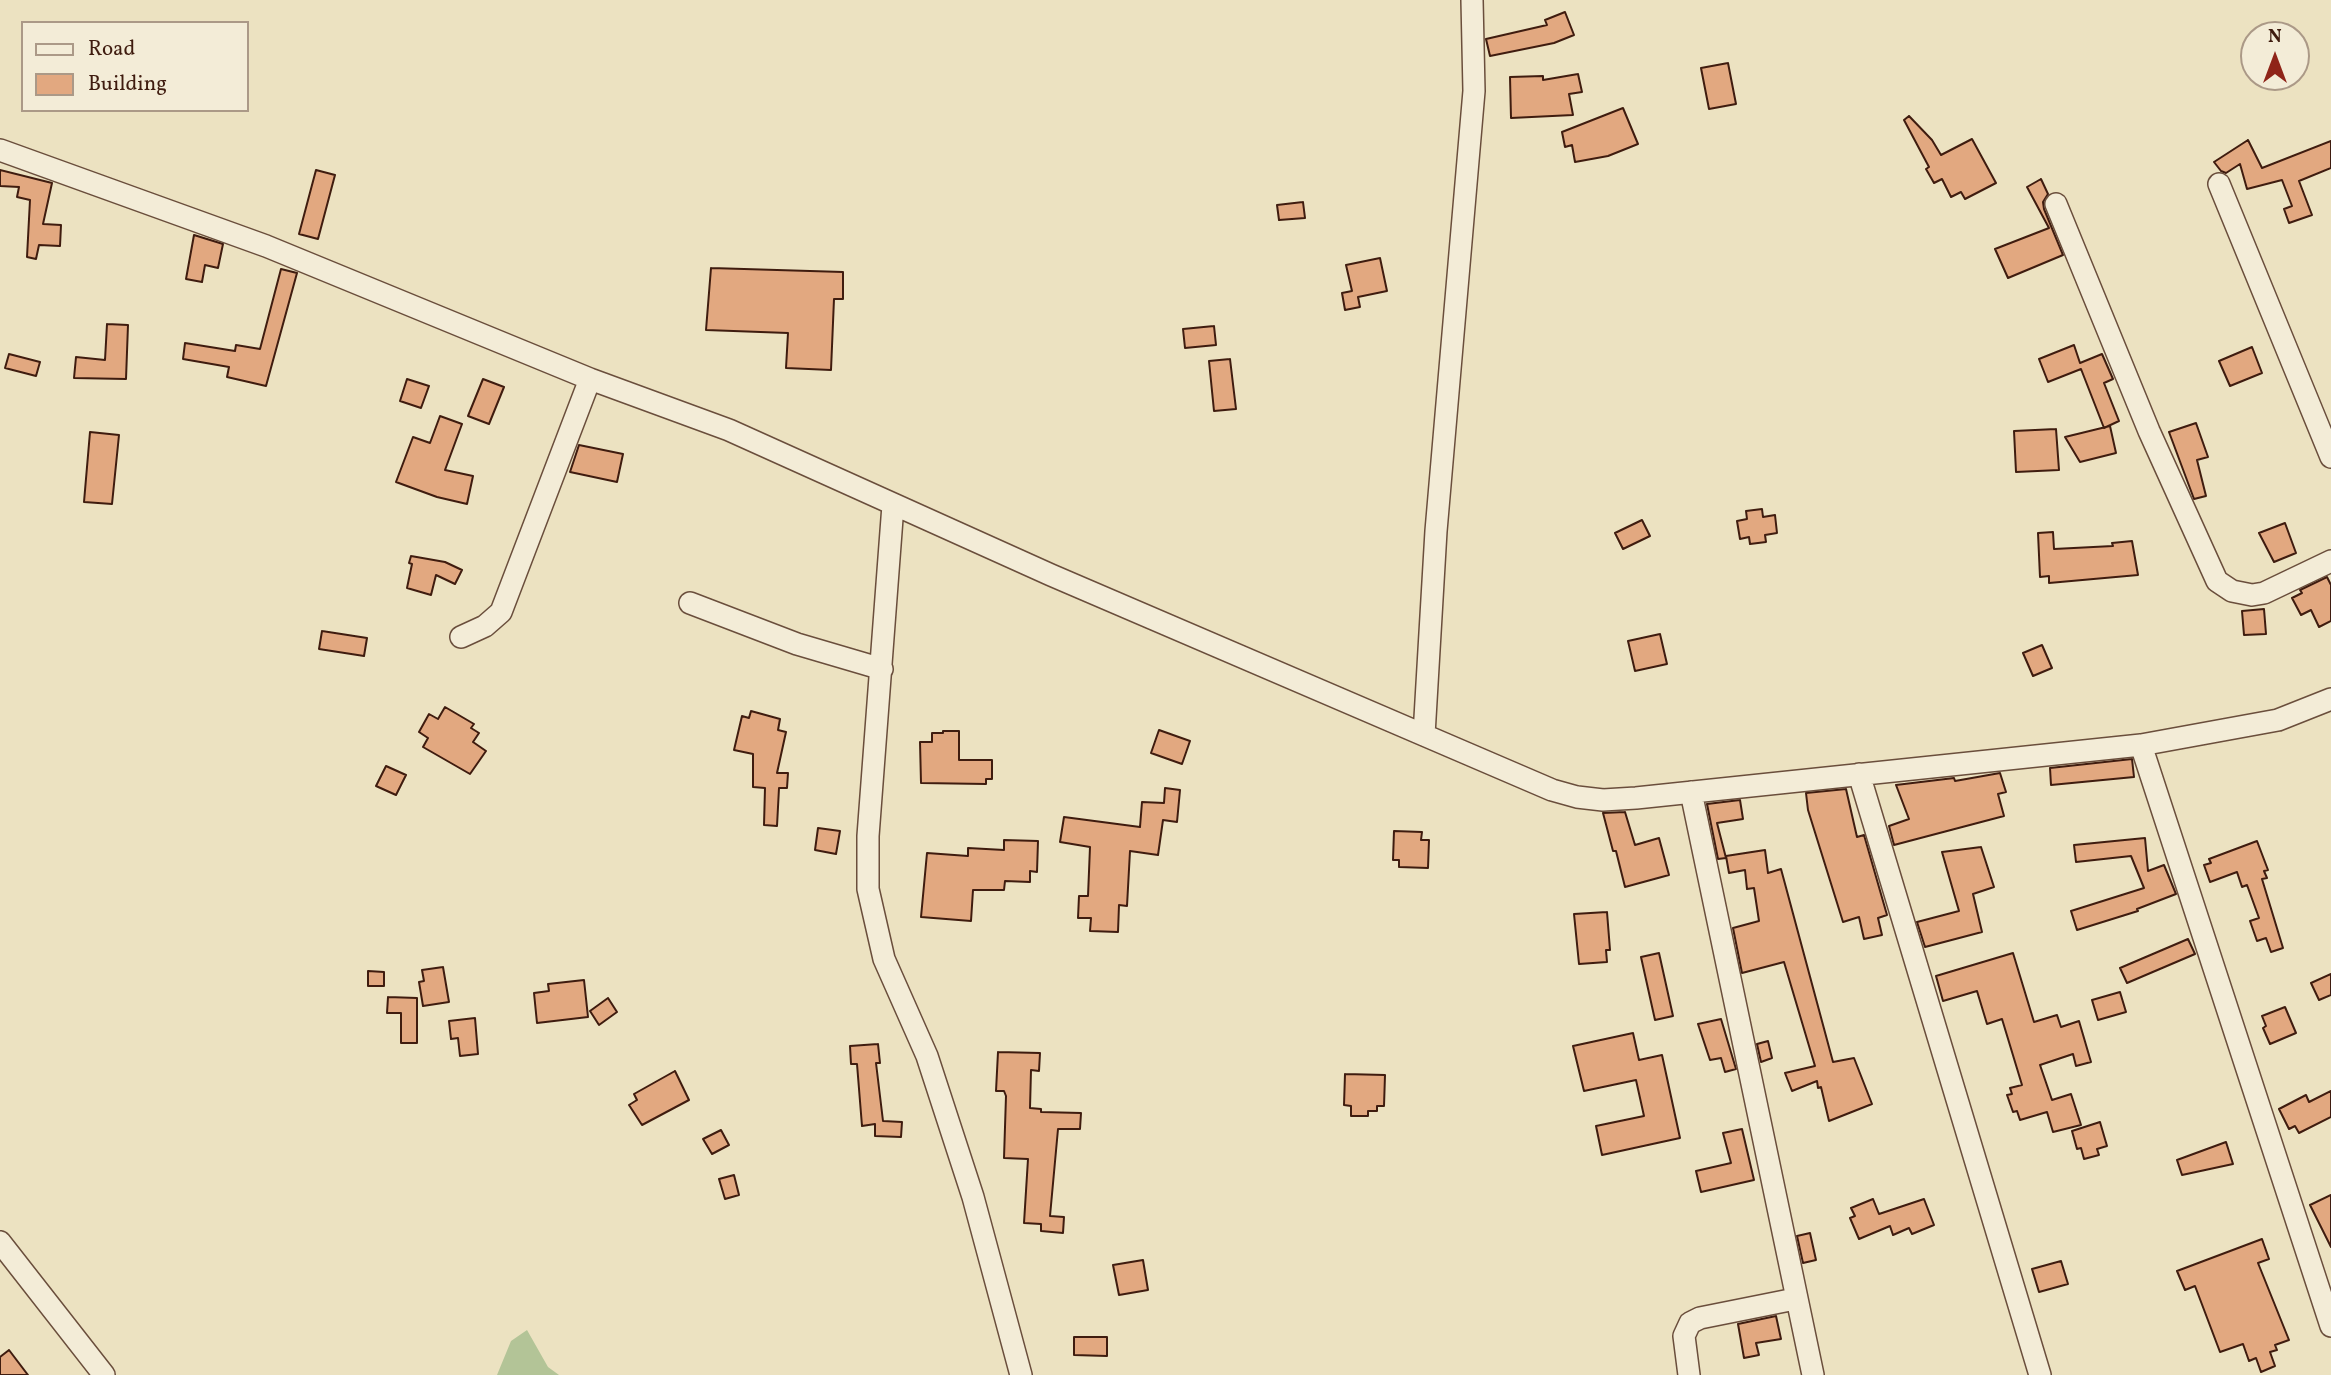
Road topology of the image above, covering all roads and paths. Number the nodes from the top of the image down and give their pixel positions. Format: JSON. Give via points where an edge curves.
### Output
{"nodes":[{"id":1,"x":1472,"y":0,"type":"edge"},
{"id":2,"x":0,"y":150,"type":"edge"},
{"id":3,"x":2219,"y":184,"type":"dead end"},
{"id":4,"x":2056,"y":204,"type":"dead end"},
{"id":5,"x":590,"y":379,"type":"junction"},
{"id":6,"x":2331,"y":457,"type":"edge"},
{"id":7,"x":893,"y":505,"type":"junction"},
{"id":8,"x":2331,"y":561,"type":"edge"},
{"id":9,"x":690,"y":603,"type":"dead end"},
{"id":10,"x":461,"y":637,"type":"dead end"},
{"id":11,"x":882,"y":668,"type":"junction"},
{"id":12,"x":2331,"y":699,"type":"edge"},
{"id":13,"x":1424,"y":735,"type":"junction"},
{"id":14,"x":2141,"y":746,"type":"junction"},
{"id":15,"x":1859,"y":774,"type":"junction"},
{"id":16,"x":1691,"y":792,"type":"junction"},
{"id":17,"x":0,"y":1242,"type":"edge"},
{"id":18,"x":1796,"y":1299,"type":"junction"},
{"id":19,"x":2331,"y":1326,"type":"edge"},
{"id":20,"x":104,"y":1375,"type":"edge"},
{"id":21,"x":1021,"y":1375,"type":"edge"},
{"id":22,"x":1689,"y":1375,"type":"edge"},
{"id":23,"x":1813,"y":1375,"type":"edge"},
{"id":24,"x":2040,"y":1375,"type":"edge"}],
"edges":[{"from":1,"to":13,"type":"street","via":[[1474,90],[1436,531]]},
{"from":2,"to":5,"type":"street","via":[[266,246]]},
{"from":3,"to":6,"type":"street"},
{"from":4,"to":8,"type":"street","via":[[2149,431],[2217,581],[2232,591],[2264,593]]},
{"from":5,"to":7,"type":"street","via":[[729,430]]},
{"from":5,"to":10,"type":"street","via":[[501,612]]},
{"from":7,"to":11,"type":"street"},
{"from":7,"to":13,"type":"street"},
{"from":9,"to":11,"type":"street","via":[[797,644]]},
{"from":11,"to":21,"type":"street","via":[[868,888],[884,959],[927,1056],[973,1197]]},
{"from":12,"to":14,"type":"street","via":[[2278,720]]},
{"from":13,"to":16,"type":"street","via":[[1577,797],[1603,800]]},
{"from":14,"to":15,"type":"street"},
{"from":14,"to":19,"type":"street"},
{"from":15,"to":16,"type":"street"},
{"from":15,"to":24,"type":"street"},
{"from":16,"to":18,"type":"street"},
{"from":17,"to":20,"type":"street"},
{"from":18,"to":22,"type":"street","via":[[1690,1323],[1684,1336]]},
{"from":18,"to":23,"type":"street"}]}
